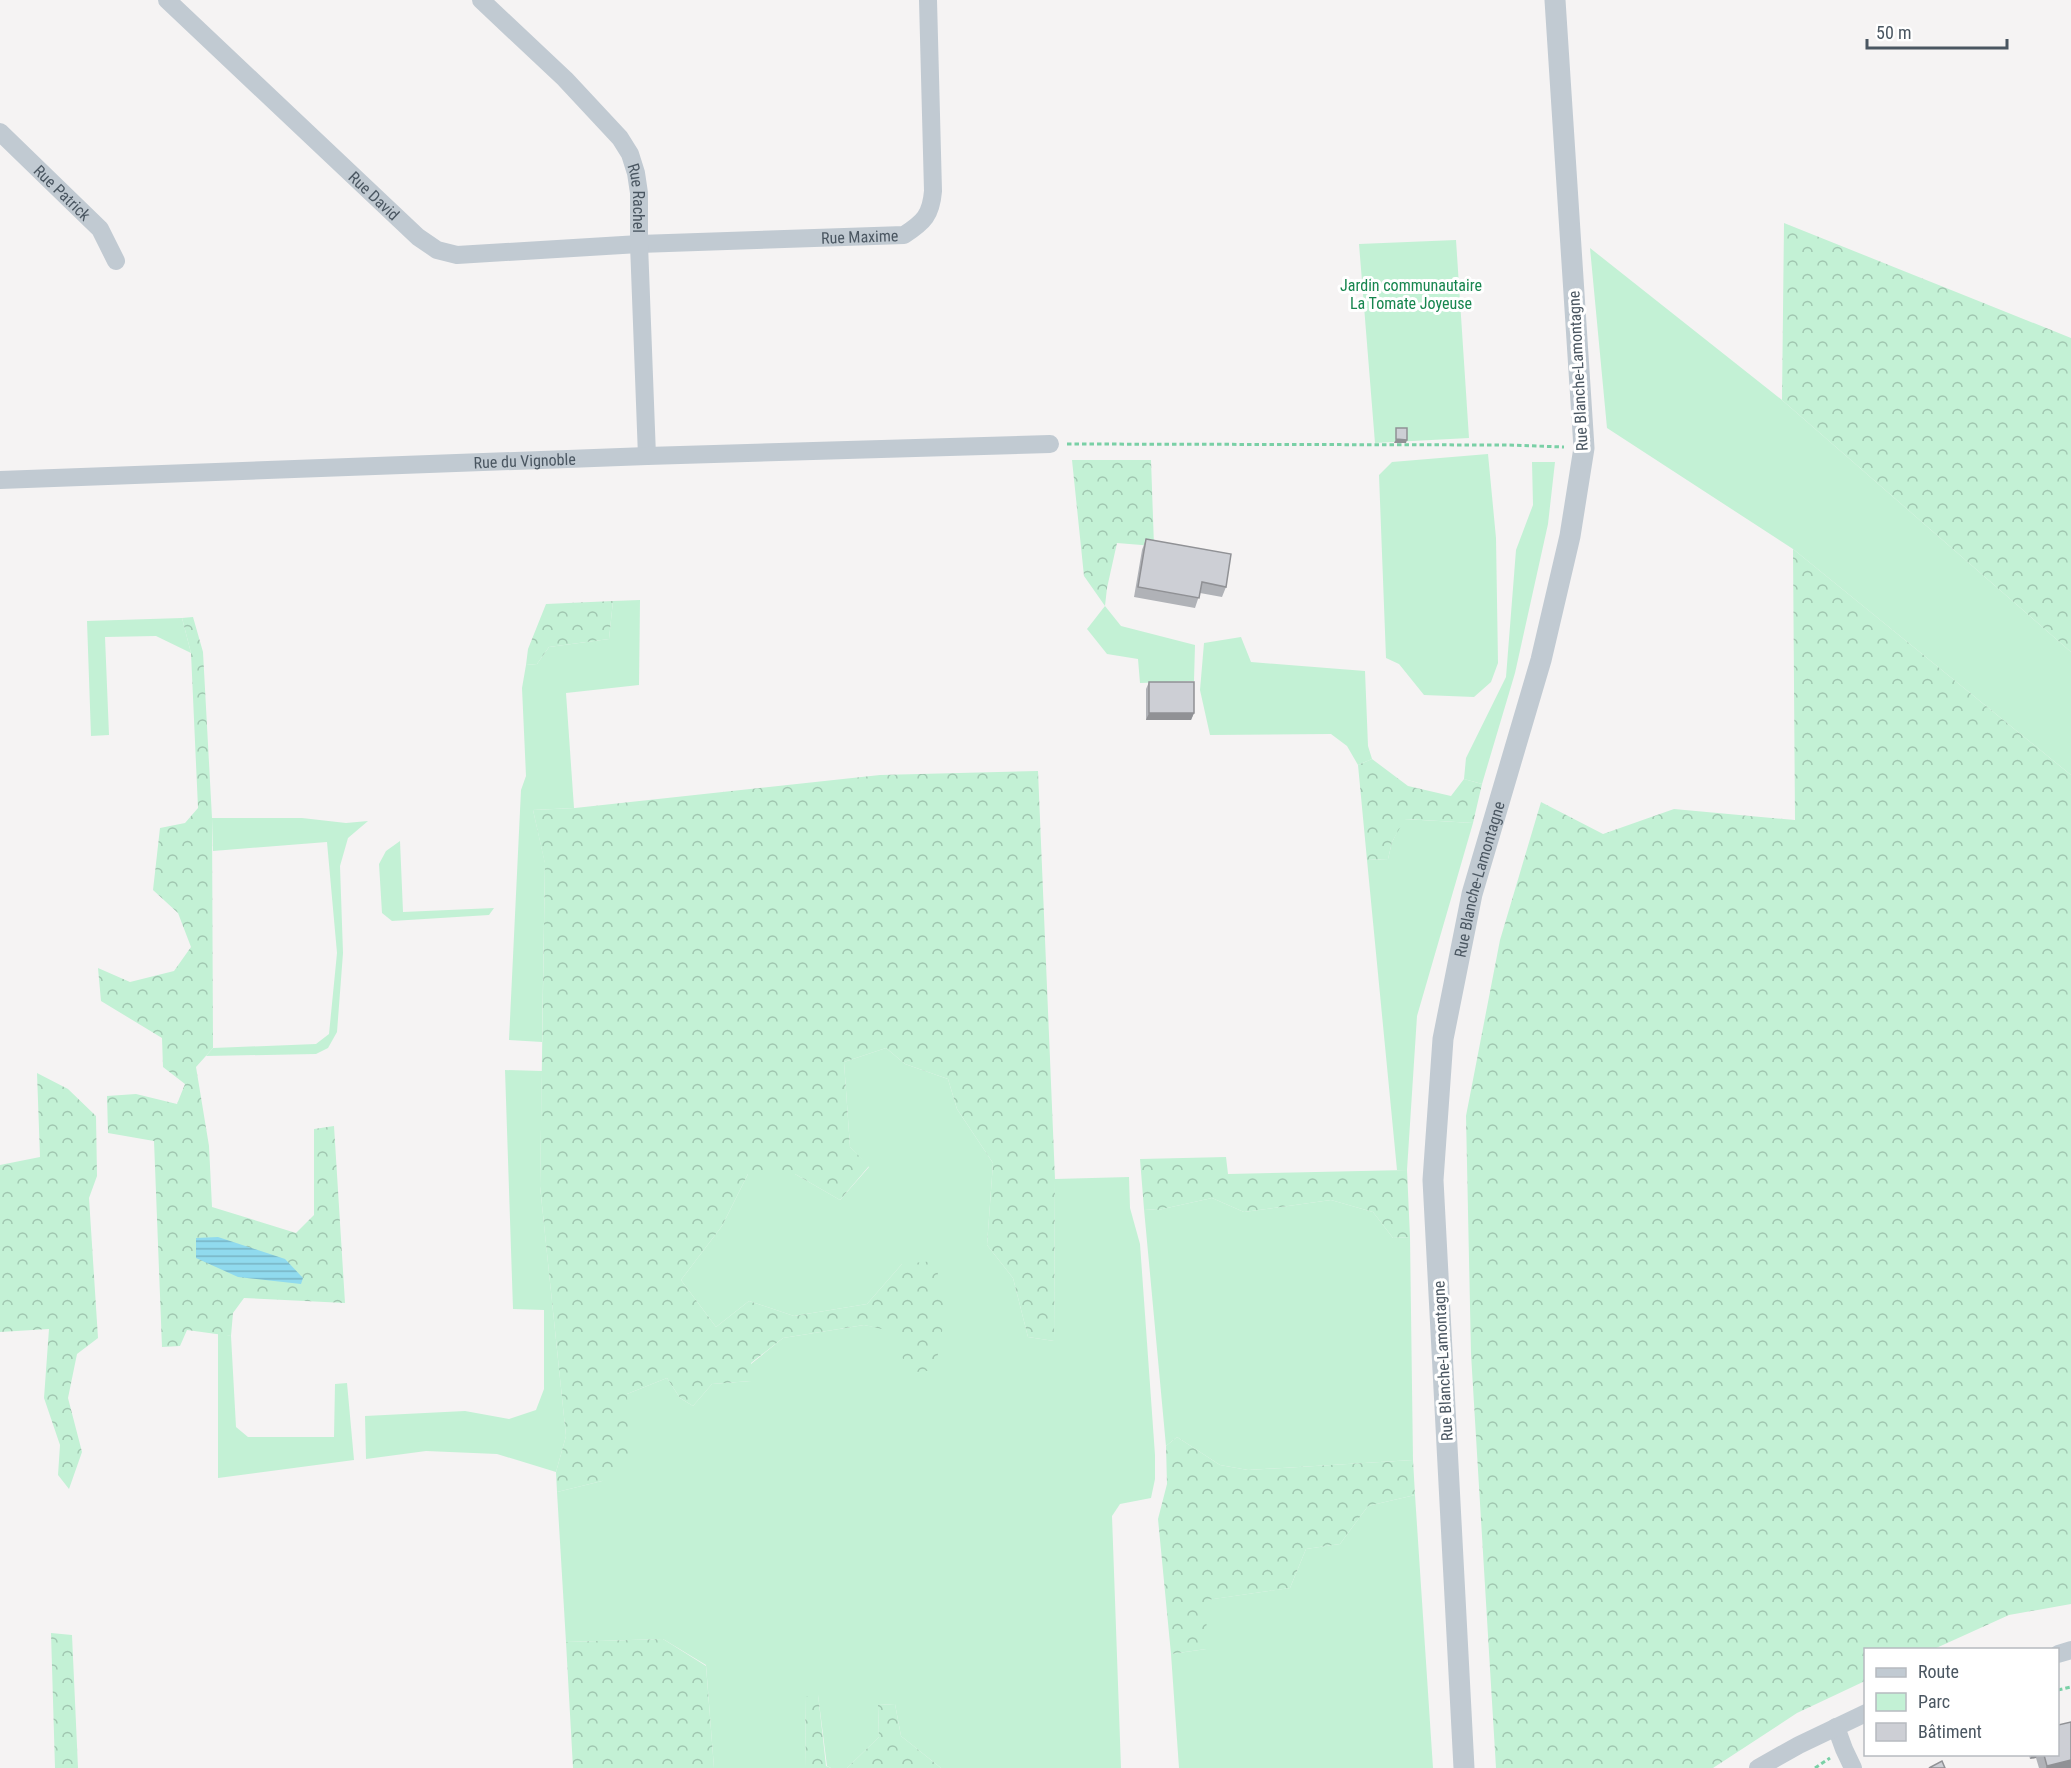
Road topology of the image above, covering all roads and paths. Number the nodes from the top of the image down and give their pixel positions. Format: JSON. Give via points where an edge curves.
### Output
{"nodes":[{"id":1,"x":167,"y":0,"type":"edge"},
{"id":2,"x":481,"y":0,"type":"edge"},
{"id":3,"x":928,"y":0,"type":"edge"},
{"id":4,"x":1555,"y":0,"type":"edge"},
{"id":5,"x":0,"y":132,"type":"edge"},
{"id":6,"x":639,"y":244,"type":"junction"},
{"id":7,"x":116,"y":261,"type":"dead end"},
{"id":8,"x":1050,"y":444,"type":"joint"},
{"id":9,"x":1584,"y":448,"type":"junction"},
{"id":10,"x":647,"y":456,"type":"junction"},
{"id":11,"x":0,"y":480,"type":"edge"},
{"id":12,"x":1864,"y":1714,"type":"edge"},
{"id":13,"x":1836,"y":1727,"type":"junction"},
{"id":14,"x":1464,"y":1768,"type":"edge"},
{"id":15,"x":1758,"y":1768,"type":"edge"},
{"id":16,"x":1853,"y":1768,"type":"edge"}],
"edges":[{"from":1,"to":6,"type":"street","name":"Rue David","via":[[418,237],[437,250],[457,255]]},
{"from":2,"to":6,"type":"street","name":"Rue Rachel","via":[[620,138],[636,173]]},
{"from":3,"to":6,"type":"street","name":"Rue Maxime","via":[[933,191],[931,207],[920,225],[904,235]]},
{"from":4,"to":9,"type":"street","name":"Rue Blanche-Lamontagne"},
{"from":5,"to":7,"type":"street","name":"Rue Patrick","via":[[100,229]]},
{"from":6,"to":10,"type":"street","name":"Rue Rachel"},
{"from":8,"to":9,"type":"path"},
{"from":8,"to":10,"type":"street","name":"Rue du Vignoble"},
{"from":9,"to":14,"type":"street","name":"Rue Blanche-Lamontagne","via":[[1570,536],[1541,660],[1472,894],[1443,1039],[1433,1180]]},
{"from":10,"to":11,"type":"street","name":"Rue du Vignoble"},
{"from":12,"to":13,"type":"street"},
{"from":13,"to":15,"type":"street"},
{"from":13,"to":16,"type":"street"}]}
